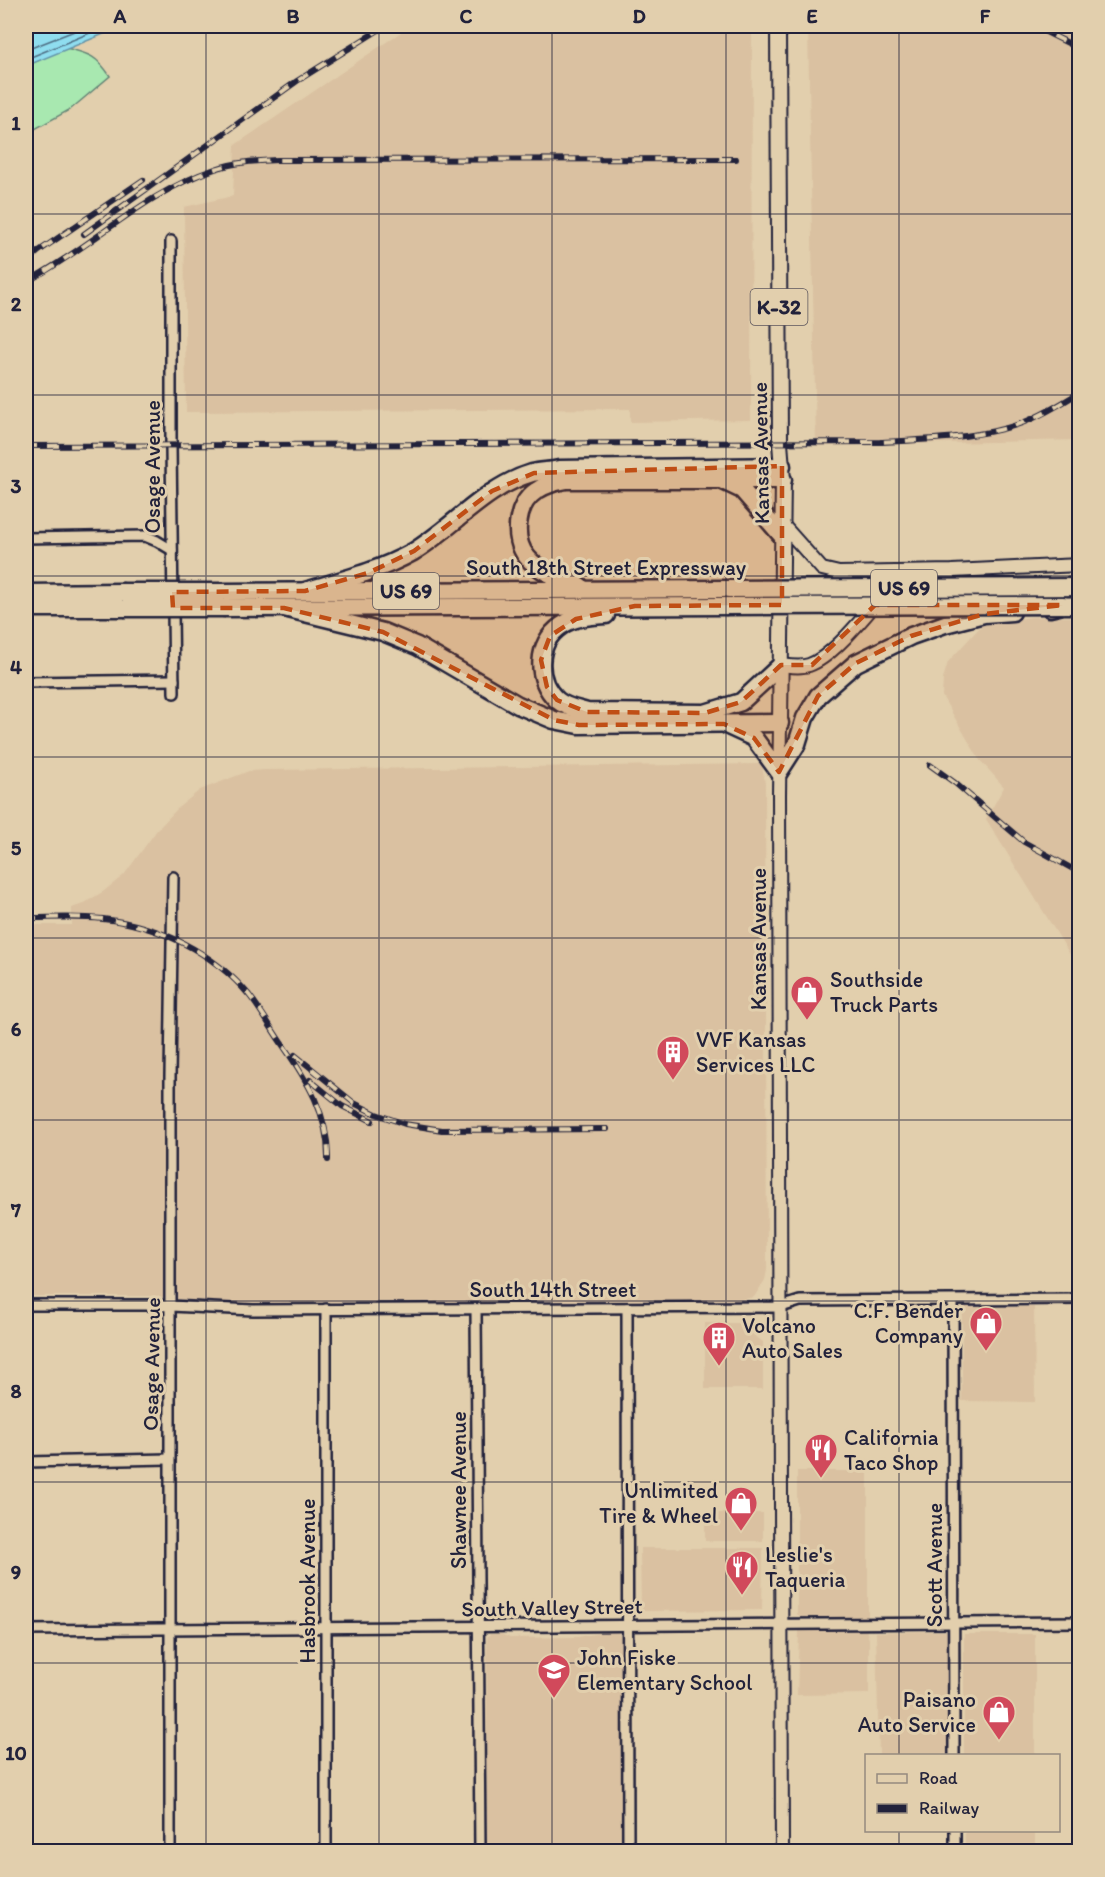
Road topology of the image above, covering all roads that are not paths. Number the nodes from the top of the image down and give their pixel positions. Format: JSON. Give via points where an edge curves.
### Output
{"nodes":[{"id":1,"x":778,"y":26,"type":"edge"},
{"id":2,"x":171,"y":241,"type":"dead end"},
{"id":3,"x":783,"y":473,"type":"junction"},
{"id":4,"x":722,"y":481,"type":"junction"},
{"id":5,"x":782,"y":530,"type":"junction"},
{"id":6,"x":26,"y":538,"type":"edge"},
{"id":7,"x":172,"y":550,"type":"junction"},
{"id":8,"x":1080,"y":565,"type":"edge"},
{"id":9,"x":1080,"y":587,"type":"edge"},
{"id":10,"x":589,"y":590,"type":"junction"},
{"id":11,"x":305,"y":591,"type":"junction"},
{"id":12,"x":26,"y":593,"type":"edge"},
{"id":13,"x":726,"y":597,"type":"junction"},
{"id":14,"x":123,"y":600,"type":"junction"},
{"id":15,"x":224,"y":600,"type":"junction"},
{"id":16,"x":1074,"y":603,"type":"edge"},
{"id":17,"x":635,"y":606,"type":"junction"},
{"id":18,"x":26,"y":608,"type":"edge"},
{"id":19,"x":284,"y":608,"type":"junction"},
{"id":20,"x":781,"y":665,"type":"junction"},
{"id":21,"x":174,"y":680,"type":"junction"},
{"id":22,"x":26,"y":682,"type":"edge"},
{"id":23,"x":174,"y":693,"type":"dead end"},
{"id":24,"x":780,"y":723,"type":"junction"},
{"id":25,"x":724,"y":724,"type":"junction"},
{"id":26,"x":779,"y":772,"type":"junction"},
{"id":27,"x":173,"y":877,"type":"dead end"},
{"id":28,"x":1080,"y":1299,"type":"edge"},
{"id":29,"x":953,"y":1301,"type":"junction"},
{"id":30,"x":26,"y":1305,"type":"edge"},
{"id":31,"x":171,"y":1307,"type":"junction"},
{"id":32,"x":781,"y":1307,"type":"junction"},
{"id":33,"x":627,"y":1308,"type":"junction"},
{"id":34,"x":476,"y":1309,"type":"junction"},
{"id":35,"x":326,"y":1310,"type":"junction"},
{"id":36,"x":169,"y":1459,"type":"junction"},
{"id":37,"x":26,"y":1462,"type":"edge"},
{"id":38,"x":1080,"y":1622,"type":"edge"},
{"id":39,"x":954,"y":1623,"type":"junction"},
{"id":40,"x":781,"y":1624,"type":"junction"},
{"id":41,"x":628,"y":1626,"type":"junction"},
{"id":42,"x":327,"y":1628,"type":"junction"},
{"id":43,"x":478,"y":1628,"type":"junction"},
{"id":44,"x":169,"y":1629,"type":"junction"},
{"id":45,"x":26,"y":1630,"type":"edge"},
{"id":46,"x":954,"y":1754,"type":"edge"},
{"id":47,"x":955,"y":1832,"type":"edge"},
{"id":48,"x":170,"y":1851,"type":"edge"},
{"id":49,"x":327,"y":1851,"type":"edge"},
{"id":50,"x":480,"y":1851,"type":"edge"},
{"id":51,"x":628,"y":1851,"type":"edge"},
{"id":52,"x":782,"y":1851,"type":"edge"},
{"id":53,"x":955,"y":1851,"type":"edge"}],
"edges":[{"from":1,"to":3,"type":"main road","name":"Kansas Avenue","number":"K-32"},
{"from":2,"to":7,"type":"street","name":"Osage Avenue"},
{"from":3,"to":4,"type":"highway"},
{"from":3,"to":5,"type":"main road","name":"Kansas Avenue","number":"K-32"},
{"from":3,"to":11,"type":"highway","via":[[559,469],[534,473],[492,491],[414,551],[388,565]]},
{"from":4,"to":5,"type":"highway","via":[[742,490]]},
{"from":4,"to":10,"type":"highway","via":[[567,480],[534,492],[520,513],[518,530],[527,556],[552,575]]},
{"from":5,"to":8,"type":"main road","via":[[822,569],[839,573]]},
{"from":5,"to":20,"type":"main road","name":"Kansas Avenue","number":"K-32"},
{"from":6,"to":7,"type":"street","via":[[145,537]]},
{"from":7,"to":21,"type":"street","name":"Osage Avenue"},
{"from":9,"to":13,"type":"highway","name":"South 18th Street Expressway","number":"US 69","bridge":true},
{"from":10,"to":11,"type":"highway","name":"South 18th Street Expressway","number":"US 69"},
{"from":10,"to":13,"type":"highway","name":"South 18th Street Expressway","number":"US 69"},
{"from":11,"to":15,"type":"highway","name":"South 18th Street Expressway","number":"US 69"},
{"from":12,"to":14,"type":"highway","name":"South 18th Street Expressway","number":"US 69"},
{"from":13,"to":16,"type":"highway","name":"South 18th Street Expressway","number":"US 69","bridge":true},
{"from":13,"to":17,"type":"highway","name":"South 18th Street Expressway","number":"US 69"},
{"from":14,"to":15,"type":"highway","name":"South 18th Street Expressway","number":"US 69","bridge":true},
{"from":14,"to":18,"type":"highway","name":"South 18th Street Expressway","number":"US 69"},
{"from":15,"to":19,"type":"highway","name":"South 18th Street Expressway","number":"US 69"},
{"from":16,"to":20,"type":"main road","via":[[879,601],[835,648],[812,665]]},
{"from":16,"to":26,"type":"highway","bridge":true,"via":[[1042,610],[984,614],[911,636],[856,663],[818,696]]},
{"from":17,"to":19,"type":"highway","name":"South 18th Street Expressway","number":"US 69"},
{"from":17,"to":20,"type":"highway","via":[[576,619],[550,636],[541,660],[542,674],[557,700],[587,712],[705,713],[741,702]]},
{"from":19,"to":25,"type":"highway","via":[[399,638],[518,705],[554,720],[579,725]]},
{"from":20,"to":24,"type":"main road","name":"Kansas Avenue","number":"K-32"},
{"from":21,"to":22,"type":"street"},
{"from":21,"to":23,"type":"street","name":"Osage Avenue"},
{"from":24,"to":25,"type":"highway"},
{"from":24,"to":26,"type":"main road","name":"Kansas Avenue"},
{"from":25,"to":26,"type":"highway","via":[[754,738]]},
{"from":26,"to":32,"type":"main road","name":"Kansas Avenue"},
{"from":27,"to":31,"type":"street","name":"Osage Avenue"},
{"from":28,"to":29,"type":"street","name":"South 14th Street"},
{"from":29,"to":32,"type":"street","name":"South 14th Street","via":[[800,1301]]},
{"from":29,"to":39,"type":"street","name":"Scott Avenue"},
{"from":30,"to":31,"type":"street","name":"South 14th Street"},
{"from":31,"to":35,"type":"street","name":"South 14th Street"},
{"from":31,"to":36,"type":"street","name":"Osage Avenue"},
{"from":32,"to":33,"type":"street","name":"South 14th Street"},
{"from":32,"to":40,"type":"main road","name":"Kansas Avenue"},
{"from":33,"to":34,"type":"street","name":"South 14th Street"},
{"from":33,"to":41,"type":"street"},
{"from":34,"to":35,"type":"street","name":"South 14th Street"},
{"from":34,"to":43,"type":"street","name":"Shawnee Avenue"},
{"from":35,"to":42,"type":"street","name":"Hasbrook Avenue"},
{"from":36,"to":37,"type":"street"},
{"from":36,"to":44,"type":"street","name":"Osage Avenue"},
{"from":38,"to":39,"type":"street","name":"South Valley Street"},
{"from":39,"to":40,"type":"street","name":"South Valley Street"},
{"from":39,"to":46,"type":"street","name":"Scott Avenue"},
{"from":40,"to":41,"type":"street","name":"South Valley Street"},
{"from":40,"to":52,"type":"main road","name":"Kansas Avenue"},
{"from":41,"to":43,"type":"street","name":"South Valley Street"},
{"from":41,"to":51,"type":"street"},
{"from":42,"to":43,"type":"street","name":"South Valley Street"},
{"from":42,"to":44,"type":"street","name":"South Valley Street"},
{"from":42,"to":49,"type":"street","name":"Hasbrook Avenue"},
{"from":43,"to":50,"type":"street","name":"Shawnee Avenue"},
{"from":44,"to":45,"type":"street","name":"South Valley Street"},
{"from":44,"to":48,"type":"street","name":"Osage Avenue"},
{"from":47,"to":53,"type":"street"}]}
